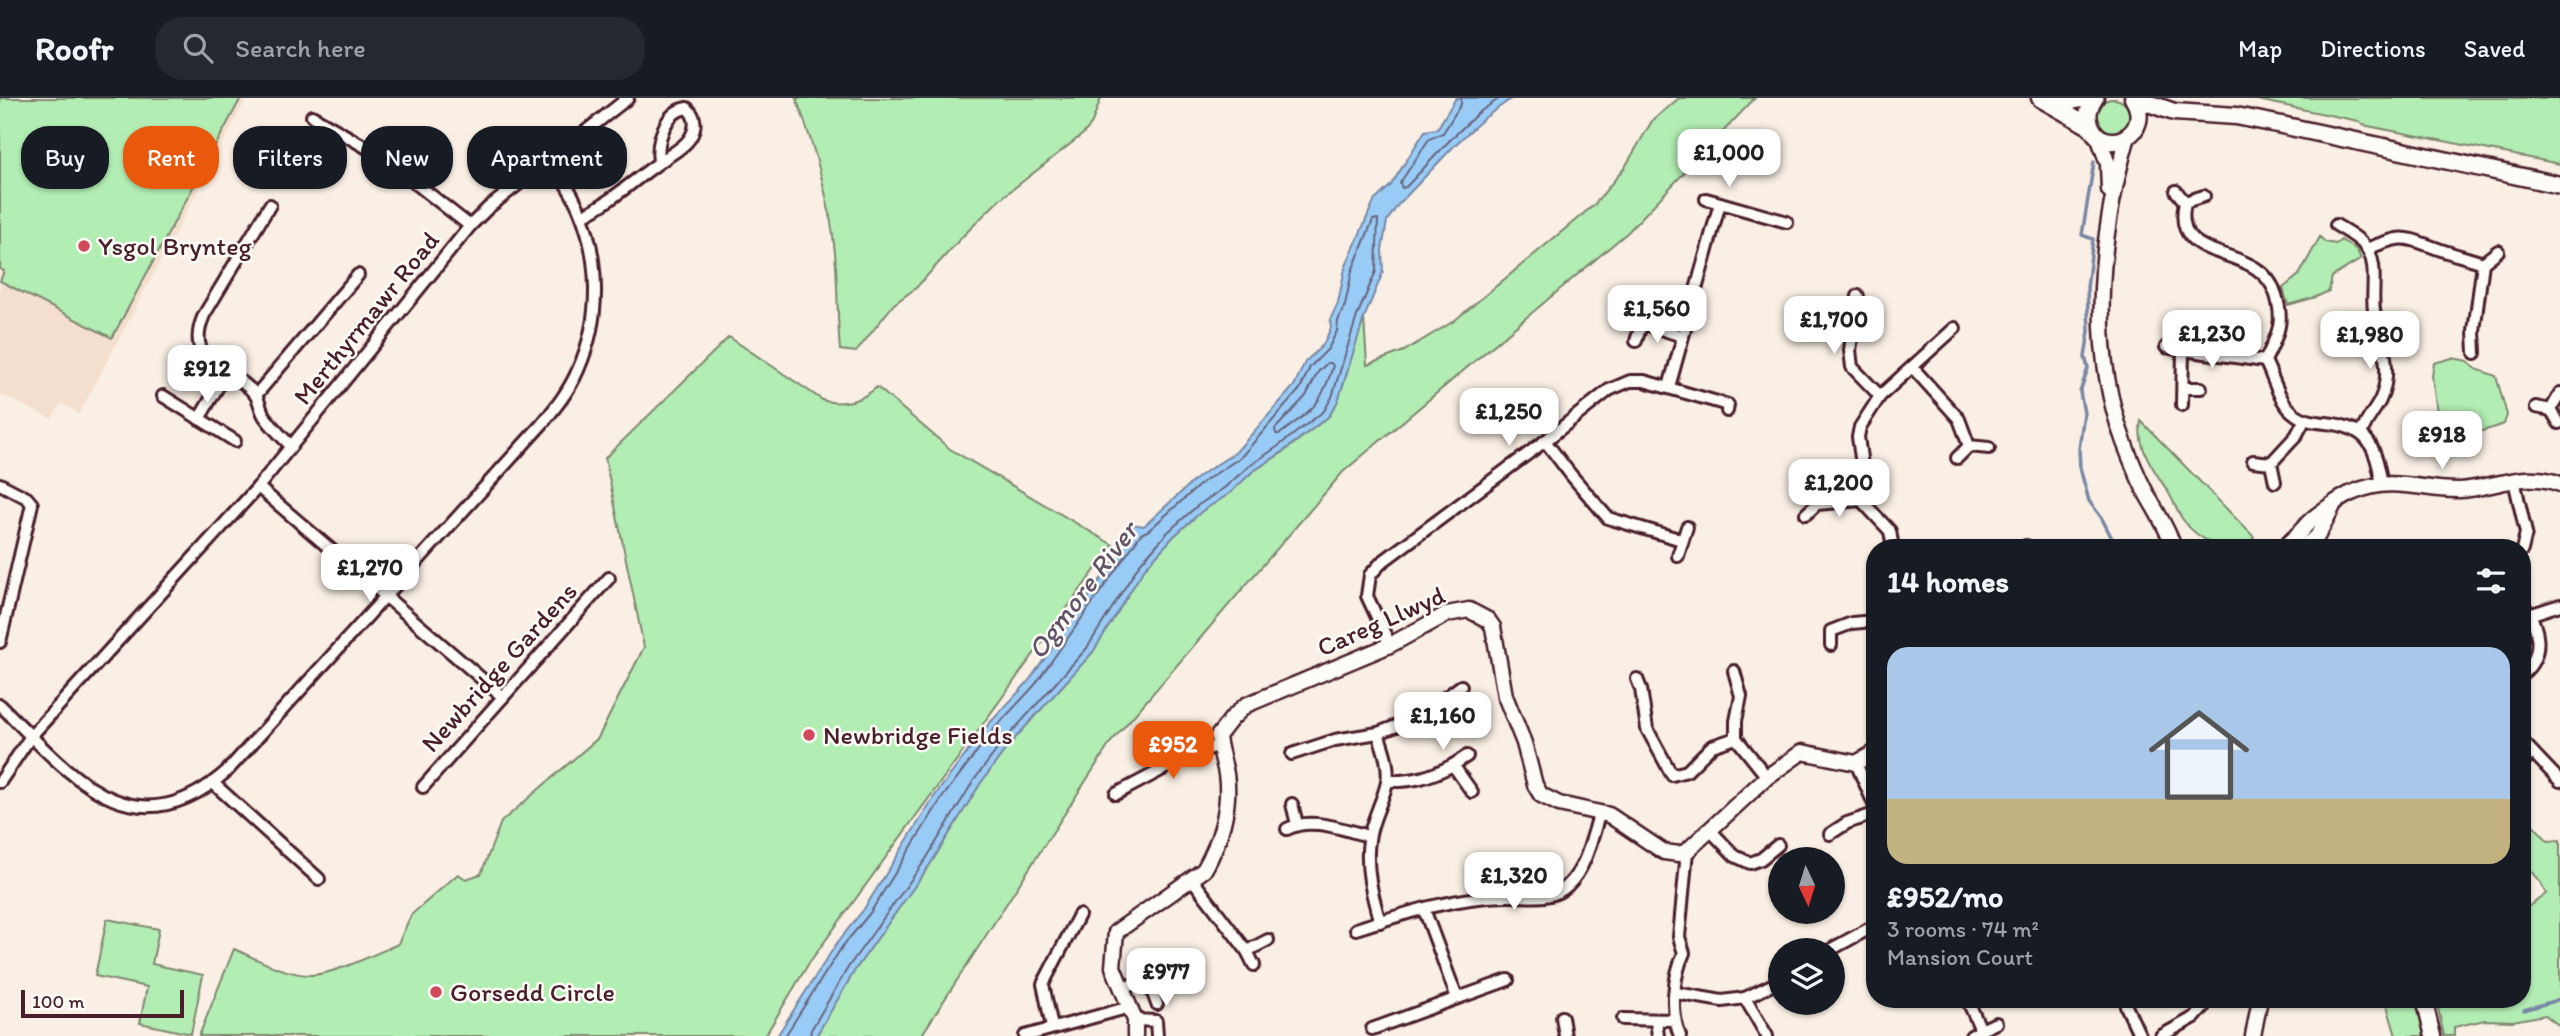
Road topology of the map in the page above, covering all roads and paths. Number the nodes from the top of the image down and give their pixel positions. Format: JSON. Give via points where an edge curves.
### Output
{"nodes":[{"id":1,"x":628,"y":98,"type":"edge"},
{"id":2,"x":2087,"y":98,"type":"edge"},
{"id":3,"x":2095,"y":98,"type":"edge"},
{"id":4,"x":2133,"y":98,"type":"edge"},
{"id":5,"x":2041,"y":99,"type":"edge"},
{"id":6,"x":2174,"y":112,"type":"junction"},
{"id":7,"x":312,"y":116,"type":"dead end"},
{"id":8,"x":593,"y":126,"type":"edge"},
{"id":9,"x":2133,"y":131,"type":"junction"},
{"id":10,"x":2094,"y":132,"type":"junction"},
{"id":11,"x":659,"y":162,"type":"junction"},
{"id":12,"x":2560,"y":185,"type":"edge"},
{"id":13,"x":513,"y":189,"type":"edge"},
{"id":14,"x":569,"y":189,"type":"edge"},
{"id":15,"x":2176,"y":191,"type":"dead end"},
{"id":16,"x":2204,"y":196,"type":"dead end"},
{"id":17,"x":1706,"y":199,"type":"dead end"},
{"id":18,"x":2185,"y":202,"type":"junction"},
{"id":19,"x":1720,"y":203,"type":"junction"},
{"id":20,"x":270,"y":205,"type":"dead end"},
{"id":21,"x":582,"y":216,"type":"junction"},
{"id":22,"x":2109,"y":216,"type":"junction"},
{"id":23,"x":1787,"y":222,"type":"dead end"},
{"id":24,"x":2336,"y":225,"type":"dead end"},
{"id":25,"x":470,"y":226,"type":"junction"},
{"id":26,"x":2367,"y":249,"type":"junction"},
{"id":27,"x":2498,"y":251,"type":"dead end"},
{"id":28,"x":2483,"y":263,"type":"junction"},
{"id":29,"x":358,"y":275,"type":"dead end"},
{"id":30,"x":1858,"y":296,"type":"dead end"},
{"id":31,"x":1839,"y":306,"type":"dead end"},
{"id":32,"x":1647,"y":307,"type":"dead end"},
{"id":33,"x":1855,"y":310,"type":"junction"},
{"id":34,"x":1642,"y":323,"type":"junction"},
{"id":35,"x":1955,"y":328,"type":"dead end"},
{"id":36,"x":1682,"y":336,"type":"junction"},
{"id":37,"x":1636,"y":341,"type":"dead end"},
{"id":38,"x":2166,"y":347,"type":"dead end"},
{"id":39,"x":2183,"y":350,"type":"junction"},
{"id":40,"x":2475,"y":353,"type":"dead end"},
{"id":41,"x":2266,"y":361,"type":"junction"},
{"id":42,"x":1913,"y":368,"type":"junction"},
{"id":43,"x":226,"y":373,"type":"junction"},
{"id":44,"x":1669,"y":387,"type":"junction"},
{"id":45,"x":2183,"y":388,"type":"junction"},
{"id":46,"x":2202,"y":388,"type":"dead end"},
{"id":47,"x":2560,"y":393,"type":"edge"},
{"id":48,"x":256,"y":395,"type":"junction"},
{"id":49,"x":163,"y":396,"type":"dead end"},
{"id":50,"x":1880,"y":396,"type":"junction"},
{"id":51,"x":1728,"y":404,"type":"dead end"},
{"id":52,"x":2182,"y":405,"type":"dead end"},
{"id":53,"x":2536,"y":407,"type":"dead end"},
{"id":54,"x":2551,"y":410,"type":"junction"},
{"id":55,"x":199,"y":419,"type":"junction"},
{"id":56,"x":2305,"y":419,"type":"junction"},
{"id":57,"x":2559,"y":422,"type":"edge"},
{"id":58,"x":2362,"y":432,"type":"junction"},
{"id":59,"x":234,"y":441,"type":"dead end"},
{"id":60,"x":1545,"y":441,"type":"junction"},
{"id":61,"x":291,"y":446,"type":"junction"},
{"id":62,"x":1969,"y":446,"type":"junction"},
{"id":63,"x":1989,"y":448,"type":"dead end"},
{"id":64,"x":1956,"y":458,"type":"dead end"},
{"id":65,"x":2253,"y":461,"type":"dead end"},
{"id":66,"x":2271,"y":463,"type":"junction"},
{"id":67,"x":2514,"y":480,"type":"junction"},
{"id":68,"x":2275,"y":482,"type":"dead end"},
{"id":69,"x":0,"y":484,"type":"edge"},
{"id":70,"x":2382,"y":484,"type":"junction"},
{"id":71,"x":2560,"y":484,"type":"edge"},
{"id":72,"x":258,"y":487,"type":"junction"},
{"id":73,"x":1861,"y":500,"type":"junction"},
{"id":74,"x":2333,"y":506,"type":"junction"},
{"id":75,"x":1806,"y":514,"type":"dead end"},
{"id":76,"x":1687,"y":527,"type":"dead end"},
{"id":77,"x":2169,"y":532,"type":"junction"},
{"id":78,"x":1891,"y":539,"type":"edge"},
{"id":79,"x":2171,"y":539,"type":"edge"},
{"id":80,"x":2175,"y":539,"type":"edge"},
{"id":81,"x":2294,"y":539,"type":"edge"},
{"id":82,"x":2314,"y":539,"type":"edge"},
{"id":83,"x":2525,"y":539,"type":"edge"},
{"id":84,"x":1682,"y":540,"type":"junction"},
{"id":85,"x":1678,"y":556,"type":"dead end"},
{"id":86,"x":609,"y":578,"type":"dead end"},
{"id":87,"x":386,"y":597,"type":"junction"},
{"id":88,"x":2560,"y":605,"type":"edge"},
{"id":89,"x":2532,"y":614,"type":"joint"},
{"id":90,"x":1866,"y":622,"type":"edge"},
{"id":91,"x":0,"y":642,"type":"edge"},
{"id":92,"x":1390,"y":645,"type":"junction"},
{"id":93,"x":1831,"y":645,"type":"dead end"},
{"id":94,"x":2531,"y":665,"type":"edge"},
{"id":95,"x":1734,"y":671,"type":"dead end"},
{"id":96,"x":1637,"y":679,"type":"dead end"},
{"id":97,"x":1461,"y":686,"type":"dead end"},
{"id":98,"x":503,"y":697,"type":"junction"},
{"id":99,"x":0,"y":705,"type":"edge"},
{"id":100,"x":1378,"y":733,"type":"junction"},
{"id":101,"x":32,"y":736,"type":"junction"},
{"id":102,"x":1736,"y":738,"type":"junction"},
{"id":103,"x":1219,"y":745,"type":"junction"},
{"id":104,"x":2533,"y":753,"type":"edge"},
{"id":105,"x":1292,"y":754,"type":"dead end"},
{"id":106,"x":1467,"y":756,"type":"dead end"},
{"id":107,"x":1866,"y":757,"type":"edge"},
{"id":108,"x":1856,"y":763,"type":"junction"},
{"id":109,"x":1453,"y":765,"type":"junction"},
{"id":110,"x":1767,"y":777,"type":"junction"},
{"id":111,"x":1387,"y":781,"type":"junction"},
{"id":112,"x":2560,"y":781,"type":"edge"},
{"id":113,"x":0,"y":782,"type":"edge"},
{"id":114,"x":213,"y":783,"type":"junction"},
{"id":115,"x":1866,"y":786,"type":"edge"},
{"id":116,"x":423,"y":787,"type":"dead end"},
{"id":117,"x":1472,"y":792,"type":"dead end"},
{"id":118,"x":1116,"y":793,"type":"dead end"},
{"id":119,"x":1293,"y":804,"type":"dead end"},
{"id":120,"x":1600,"y":812,"type":"junction"},
{"id":121,"x":1866,"y":817,"type":"edge"},
{"id":122,"x":1297,"y":824,"type":"junction"},
{"id":123,"x":1287,"y":830,"type":"dead end"},
{"id":124,"x":1710,"y":830,"type":"junction"},
{"id":125,"x":1830,"y":834,"type":"dead end"},
{"id":126,"x":1369,"y":836,"type":"junction"},
{"id":127,"x":1778,"y":845,"type":"dead end"},
{"id":128,"x":1687,"y":851,"type":"junction"},
{"id":129,"x":319,"y":879,"type":"dead end"},
{"id":130,"x":1192,"y":879,"type":"junction"},
{"id":131,"x":1424,"y":909,"type":"junction"},
{"id":132,"x":1079,"y":915,"type":"dead end"},
{"id":133,"x":1380,"y":922,"type":"junction"},
{"id":134,"x":1356,"y":929,"type":"dead end"},
{"id":135,"x":1866,"y":930,"type":"edge"},
{"id":136,"x":1268,"y":940,"type":"dead end"},
{"id":137,"x":1845,"y":942,"type":"edge"},
{"id":138,"x":1247,"y":951,"type":"junction"},
{"id":139,"x":1254,"y":965,"type":"dead end"},
{"id":140,"x":1508,"y":980,"type":"dead end"},
{"id":141,"x":1768,"y":987,"type":"edge"},
{"id":142,"x":1123,"y":989,"type":"junction"},
{"id":143,"x":1676,"y":993,"type":"junction"},
{"id":144,"x":1457,"y":998,"type":"junction"},
{"id":145,"x":1745,"y":998,"type":"junction"},
{"id":146,"x":1157,"y":1004,"type":"dead end"},
{"id":147,"x":1969,"y":1008,"type":"edge"},
{"id":148,"x":2127,"y":1008,"type":"edge"},
{"id":149,"x":2203,"y":1008,"type":"edge"},
{"id":150,"x":2258,"y":1008,"type":"edge"},
{"id":151,"x":2426,"y":1008,"type":"edge"},
{"id":152,"x":1132,"y":1013,"type":"junction"},
{"id":153,"x":1562,"y":1017,"type":"dead end"},
{"id":154,"x":1623,"y":1019,"type":"dead end"},
{"id":155,"x":1656,"y":1020,"type":"junction"},
{"id":156,"x":1674,"y":1020,"type":"junction"},
{"id":157,"x":1996,"y":1023,"type":"dead end"},
{"id":158,"x":1052,"y":1027,"type":"junction"},
{"id":159,"x":1372,"y":1029,"type":"dead end"},
{"id":160,"x":1976,"y":1033,"type":"edge"},
{"id":161,"x":1025,"y":1036,"type":"edge"},
{"id":162,"x":1135,"y":1036,"type":"edge"},
{"id":163,"x":1157,"y":1036,"type":"edge"},
{"id":164,"x":1565,"y":1036,"type":"edge"},
{"id":165,"x":1658,"y":1036,"type":"edge"},
{"id":166,"x":1680,"y":1036,"type":"edge"},
{"id":167,"x":1766,"y":1036,"type":"edge"},
{"id":168,"x":2140,"y":1036,"type":"edge"},
{"id":169,"x":2161,"y":1036,"type":"edge"},
{"id":170,"x":2253,"y":1036,"type":"edge"},
{"id":171,"x":2432,"y":1036,"type":"edge"}],
"edges":[{"from":1,"to":8,"type":"street","name":"Merthyrmawr Road"},
{"from":2,"to":5,"type":"main road","via":[[2066,102]]},
{"from":3,"to":10,"type":"main road","via":[[2088,113]]},
{"from":4,"to":6,"type":"main road"},
{"from":4,"to":9,"type":"main road","via":[[2139,112]]},
{"from":5,"to":10,"type":"main road"},
{"from":6,"to":9,"type":"main road"},
{"from":6,"to":12,"type":"main road","via":[[2236,116]]},
{"from":7,"to":25,"type":"street","via":[[381,156]]},
{"from":9,"to":10,"type":"main road","via":[[2110,141]]},
{"from":9,"to":22,"type":"street"},
{"from":10,"to":22,"type":"street","via":[[2108,164]]},
{"from":11,"to":11,"type":"street","via":[[684,145],[694,130],[694,118],[687,108],[672,114],[664,128]]},
{"from":11,"to":21,"type":"street"},
{"from":13,"to":25,"type":"street","name":"Merthyrmawr Road"},
{"from":14,"to":21,"type":"street"},
{"from":15,"to":18,"type":"street"},
{"from":16,"to":18,"type":"street"},
{"from":17,"to":19,"type":"street"},
{"from":18,"to":41,"type":"street","via":[[2184,226],[2193,242],[2253,265],[2275,290],[2280,325]]},
{"from":19,"to":23,"type":"street"},
{"from":19,"to":36,"type":"street"},
{"from":20,"to":43,"type":"street","via":[[200,327],[204,354]]},
{"from":21,"to":87,"type":"street","via":[[593,261],[595,304],[584,354],[570,385],[542,425]]},
{"from":22,"to":77,"type":"street","via":[[2102,284],[2107,371],[2123,440]]},
{"from":24,"to":26,"type":"street"},
{"from":25,"to":61,"type":"street","name":"Merthyrmawr Road"},
{"from":26,"to":28,"type":"street","via":[[2406,237]]},
{"from":26,"to":58,"type":"street","via":[[2386,372],[2384,391]]},
{"from":27,"to":28,"type":"street"},
{"from":28,"to":40,"type":"street"},
{"from":29,"to":48,"type":"street"},
{"from":30,"to":33,"type":"street"},
{"from":31,"to":33,"type":"street"},
{"from":32,"to":34,"type":"street"},
{"from":33,"to":50,"type":"street","via":[[1852,367]]},
{"from":34,"to":36,"type":"street"},
{"from":34,"to":37,"type":"street"},
{"from":35,"to":42,"type":"street"},
{"from":36,"to":44,"type":"street"},
{"from":38,"to":39,"type":"street"},
{"from":39,"to":41,"type":"street"},
{"from":39,"to":45,"type":"street"},
{"from":41,"to":56,"type":"street","via":[[2286,404]]},
{"from":42,"to":50,"type":"street"},
{"from":42,"to":62,"type":"street","via":[[1959,419]]},
{"from":43,"to":48,"type":"street"},
{"from":43,"to":55,"type":"street"},
{"from":44,"to":51,"type":"street"},
{"from":44,"to":60,"type":"street","via":[[1644,381],[1620,385]]},
{"from":45,"to":46,"type":"street"},
{"from":45,"to":52,"type":"street"},
{"from":47,"to":54,"type":"street"},
{"from":48,"to":61,"type":"street","via":[[264,415]]},
{"from":49,"to":55,"type":"street"},
{"from":50,"to":73,"type":"street","via":[[1858,437],[1864,479]]},
{"from":53,"to":54,"type":"street"},
{"from":54,"to":57,"type":"street"},
{"from":55,"to":59,"type":"street"},
{"from":56,"to":58,"type":"street"},
{"from":56,"to":66,"type":"street"},
{"from":58,"to":70,"type":"street","via":[[2375,454]]},
{"from":60,"to":84,"type":"street","via":[[1608,518]]},
{"from":60,"to":92,"type":"street","via":[[1370,575],[1367,596]]},
{"from":61,"to":72,"type":"street","name":"Merthyrmawr Road"},
{"from":62,"to":63,"type":"street"},
{"from":62,"to":64,"type":"street"},
{"from":65,"to":66,"type":"street"},
{"from":66,"to":68,"type":"street"},
{"from":67,"to":70,"type":"street","via":[[2450,490]]},
{"from":67,"to":71,"type":"street","via":[[2546,478]]},
{"from":67,"to":83,"type":"street"},
{"from":69,"to":91,"type":"street","via":[[32,504]]},
{"from":70,"to":74,"type":"street","via":[[2352,493]]},
{"from":72,"to":87,"type":"street"},
{"from":72,"to":101,"type":"street","name":"Merthyrmawr Road"},
{"from":73,"to":75,"type":"street","via":[[1817,504]]},
{"from":73,"to":78,"type":"street","via":[[1890,531]]},
{"from":74,"to":81,"type":"street"},
{"from":74,"to":82,"type":"street"},
{"from":76,"to":84,"type":"street"},
{"from":77,"to":79,"type":"street"},
{"from":77,"to":80,"type":"street"},
{"from":84,"to":85,"type":"street"},
{"from":86,"to":98,"type":"street","name":"Newbridge Gardens"},
{"from":87,"to":98,"type":"street"},
{"from":87,"to":114,"type":"street"},
{"from":88,"to":89,"type":"street"},
{"from":89,"to":94,"type":"street","via":[[2537,636]]},
{"from":90,"to":93,"type":"street","via":[[1831,631]]},
{"from":92,"to":103,"type":"street","name":"Careg Llwyd","via":[[1246,705],[1223,728]]},
{"from":92,"to":120,"type":"street","name":"Careg Llwyd","via":[[1457,611],[1469,610],[1488,620],[1496,636],[1505,696],[1535,785],[1549,800]]},
{"from":95,"to":102,"type":"street","via":[[1741,696]]},
{"from":96,"to":102,"type":"street","via":[[1647,729],[1672,775],[1687,771],[1712,746]]},
{"from":97,"to":100,"type":"street","via":[[1418,718]]},
{"from":98,"to":116,"type":"street","name":"Newbridge Gardens"},
{"from":99,"to":101,"type":"street"},
{"from":100,"to":105,"type":"street"},
{"from":100,"to":111,"type":"street"},
{"from":101,"to":113,"type":"street","name":"Merthyrmawr Road"},
{"from":101,"to":114,"type":"street","via":[[85,786],[119,802],[168,804]]},
{"from":102,"to":110,"type":"street"},
{"from":103,"to":118,"type":"street"},
{"from":103,"to":130,"type":"street","via":[[1227,793],[1223,826],[1204,870]]},
{"from":104,"to":112,"type":"street"},
{"from":106,"to":109,"type":"street"},
{"from":107,"to":108,"type":"street"},
{"from":108,"to":110,"type":"street","via":[[1802,752]]},
{"from":108,"to":115,"type":"street"},
{"from":109,"to":111,"type":"street","via":[[1429,778]]},
{"from":109,"to":117,"type":"street"},
{"from":110,"to":124,"type":"street"},
{"from":111,"to":126,"type":"street"},
{"from":114,"to":129,"type":"street"},
{"from":119,"to":122,"type":"street"},
{"from":120,"to":128,"type":"street","name":"Careg Llwyd","via":[[1664,852]]},
{"from":120,"to":131,"type":"street","via":[[1582,864],[1563,889],[1544,897],[1469,898]]},
{"from":121,"to":125,"type":"street"},
{"from":122,"to":123,"type":"street"},
{"from":122,"to":126,"type":"street"},
{"from":124,"to":127,"type":"street","via":[[1735,856],[1751,863]]},
{"from":124,"to":128,"type":"street"},
{"from":126,"to":133,"type":"street","via":[[1368,875]]},
{"from":128,"to":143,"type":"street","via":[[1679,937],[1684,953],[1676,970]]},
{"from":130,"to":138,"type":"street"},
{"from":130,"to":142,"type":"street","via":[[1115,932],[1112,967]]},
{"from":131,"to":133,"type":"street"},
{"from":131,"to":144,"type":"street"},
{"from":132,"to":158,"type":"street","via":[[1043,984]]},
{"from":133,"to":134,"type":"street"},
{"from":135,"to":137,"type":"street"},
{"from":136,"to":138,"type":"street"},
{"from":138,"to":139,"type":"street"},
{"from":140,"to":144,"type":"street"},
{"from":141,"to":145,"type":"street"},
{"from":142,"to":146,"type":"street","via":[[1147,977]]},
{"from":142,"to":152,"type":"street"},
{"from":143,"to":145,"type":"street","via":[[1722,1001]]},
{"from":143,"to":156,"type":"street"},
{"from":144,"to":159,"type":"street"},
{"from":145,"to":167,"type":"street"},
{"from":147,"to":160,"type":"street"},
{"from":148,"to":168,"type":"street"},
{"from":149,"to":169,"type":"street"},
{"from":150,"to":170,"type":"street"},
{"from":151,"to":171,"type":"street"},
{"from":152,"to":158,"type":"street"},
{"from":152,"to":162,"type":"street"},
{"from":152,"to":163,"type":"street","via":[[1156,1021]]},
{"from":153,"to":164,"type":"street"},
{"from":154,"to":155,"type":"street"},
{"from":155,"to":156,"type":"street"},
{"from":155,"to":165,"type":"street"},
{"from":156,"to":166,"type":"street"},
{"from":157,"to":160,"type":"street"},
{"from":158,"to":161,"type":"street"}]}
